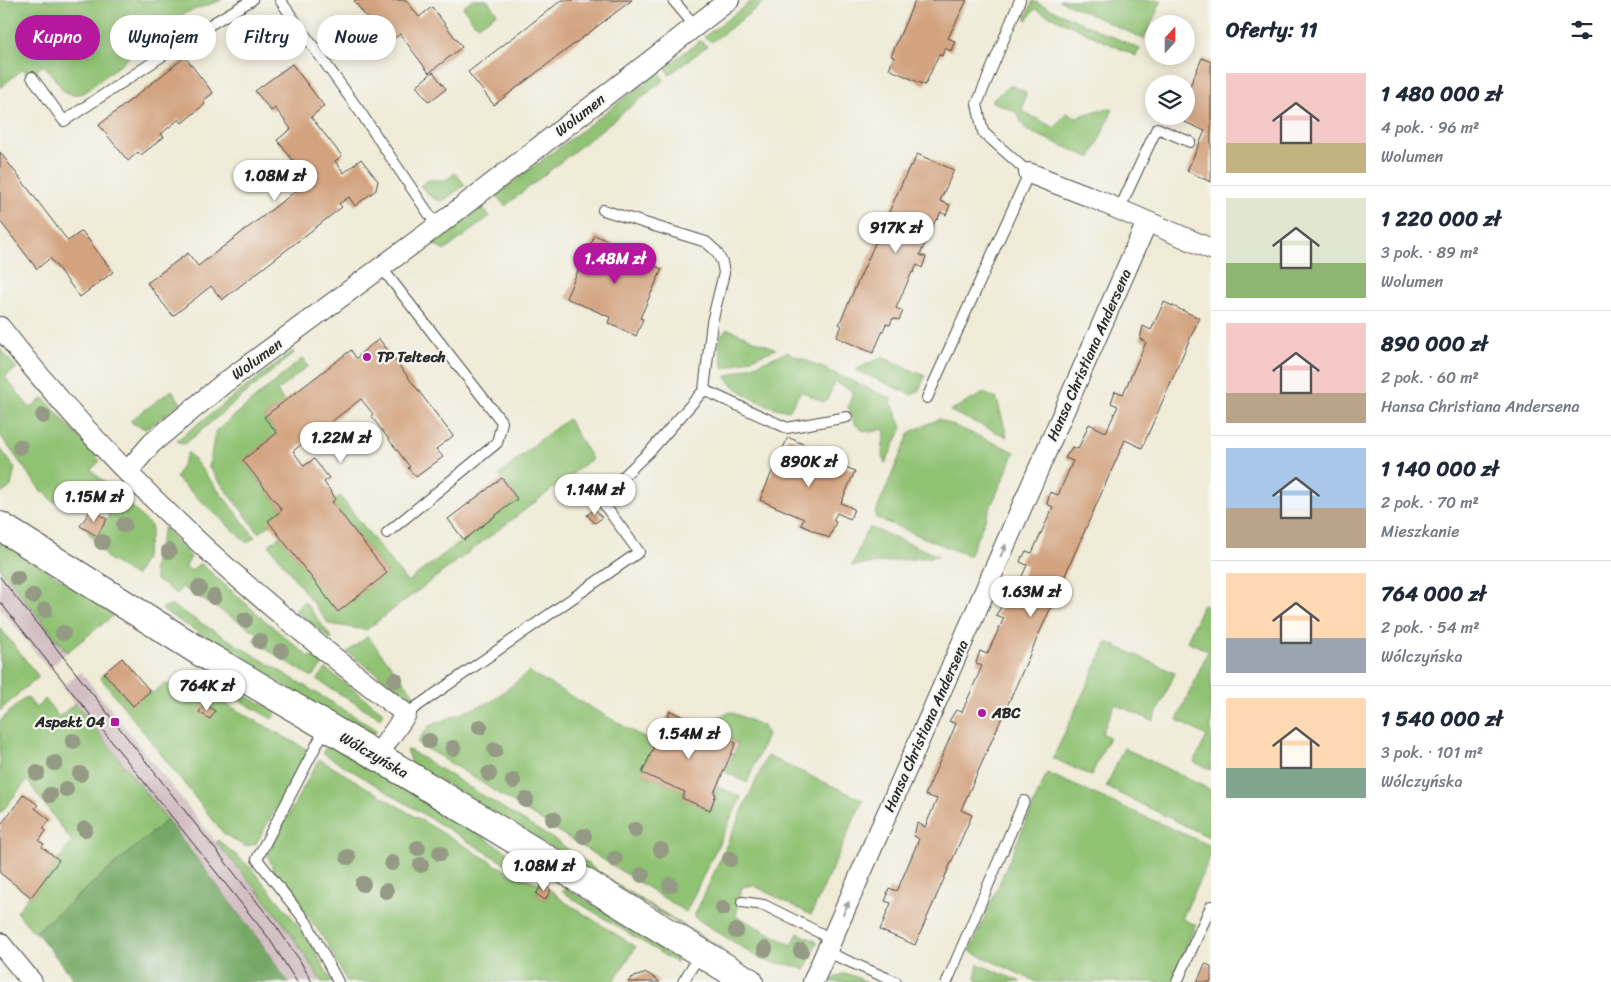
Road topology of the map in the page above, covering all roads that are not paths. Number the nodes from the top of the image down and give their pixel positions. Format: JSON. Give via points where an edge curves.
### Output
{"nodes":[{"id":1,"x":252,"y":0,"type":"edge"},
{"id":2,"x":280,"y":0,"type":"edge"},
{"id":3,"x":673,"y":0,"type":"edge"},
{"id":4,"x":729,"y":0,"type":"edge"},
{"id":5,"x":1020,"y":0,"type":"edge"},
{"id":6,"x":695,"y":26,"type":"junction"},
{"id":7,"x":32,"y":77,"type":"dead end"},
{"id":8,"x":1190,"y":142,"type":"dead end"},
{"id":9,"x":1029,"y":173,"type":"junction"},
{"id":10,"x":603,"y":210,"type":"dead end"},
{"id":11,"x":1119,"y":210,"type":"junction"},
{"id":12,"x":1147,"y":222,"type":"junction"},
{"id":13,"x":437,"y":226,"type":"junction"},
{"id":14,"x":1211,"y":249,"type":"edge"},
{"id":15,"x":381,"y":267,"type":"junction"},
{"id":16,"x":0,"y":327,"type":"edge"},
{"id":17,"x":704,"y":390,"type":"junction"},
{"id":18,"x":927,"y":398,"type":"dead end"},
{"id":19,"x":847,"y":417,"type":"dead end"},
{"id":20,"x":127,"y":472,"type":"junction"},
{"id":21,"x":0,"y":526,"type":"edge"},
{"id":22,"x":387,"y":533,"type":"dead end"},
{"id":23,"x":406,"y":714,"type":"junction"},
{"id":24,"x":326,"y":727,"type":"junction"},
{"id":25,"x":377,"y":756,"type":"junction"},
{"id":26,"x":1024,"y":801,"type":"dead end"},
{"id":27,"x":742,"y":902,"type":"dead end"},
{"id":28,"x":1211,"y":906,"type":"edge"},
{"id":29,"x":0,"y":943,"type":"edge"},
{"id":30,"x":830,"y":946,"type":"junction"},
{"id":31,"x":701,"y":953,"type":"junction"},
{"id":32,"x":32,"y":982,"type":"edge"},
{"id":33,"x":338,"y":982,"type":"edge"},
{"id":34,"x":682,"y":982,"type":"edge"},
{"id":35,"x":749,"y":982,"type":"edge"},
{"id":36,"x":813,"y":982,"type":"edge"},
{"id":37,"x":896,"y":982,"type":"edge"},
{"id":38,"x":946,"y":982,"type":"edge"},
{"id":39,"x":1177,"y":982,"type":"edge"}],
"edges":[{"from":1,"to":7,"type":"lane","via":[[64,121]]},
{"from":2,"to":13,"type":"lane"},
{"from":3,"to":6,"type":"lane"},
{"from":4,"to":6,"type":"street","name":"Wolumen"},
{"from":5,"to":9,"type":"lane","via":[[977,104],[983,132]]},
{"from":6,"to":13,"type":"street","name":"Wolumen"},
{"from":8,"to":11,"type":"lane","via":[[1157,128]]},
{"from":9,"to":11,"type":"street"},
{"from":9,"to":18,"type":"lane"},
{"from":10,"to":17,"type":"lane","via":[[706,242],[716,251],[724,273],[712,322]]},
{"from":11,"to":12,"type":"street"},
{"from":12,"to":14,"type":"street"},
{"from":30,"to":12,"type":"street","name":"Hansa Christiana Andersena","one_way":true},
{"from":13,"to":15,"type":"street","name":"Wolumen"},
{"from":15,"to":20,"type":"street","name":"Wolumen","via":[[223,384],[152,443]]},
{"from":15,"to":22,"type":"lane","via":[[502,422],[497,443]]},
{"from":16,"to":20,"type":"street"},
{"from":17,"to":19,"type":"lane","via":[[788,428]]},
{"from":17,"to":23,"type":"lane","via":[[652,449],[600,499],[639,552]]},
{"from":20,"to":23,"type":"street","via":[[272,607]]},
{"from":21,"to":24,"type":"main road","name":"Wólczyńska"},
{"from":23,"to":25,"type":"street"},
{"from":24,"to":25,"type":"main road","name":"Wólczyńska"},
{"from":24,"to":33,"type":"lane","via":[[257,859],[307,923]]},
{"from":25,"to":31,"type":"main road","name":"Wólczyńska"},
{"from":26,"to":38,"type":"lane"},
{"from":27,"to":30,"type":"lane","via":[[764,905]]},
{"from":28,"to":39,"type":"lane"},
{"from":29,"to":32,"type":"street"},
{"from":30,"to":36,"type":"street","name":"Hansa Christiana Andersena"},
{"from":30,"to":37,"type":"lane"},
{"from":31,"to":34,"type":"lane"},
{"from":31,"to":35,"type":"main road","name":"Wólczyńska"}]}
